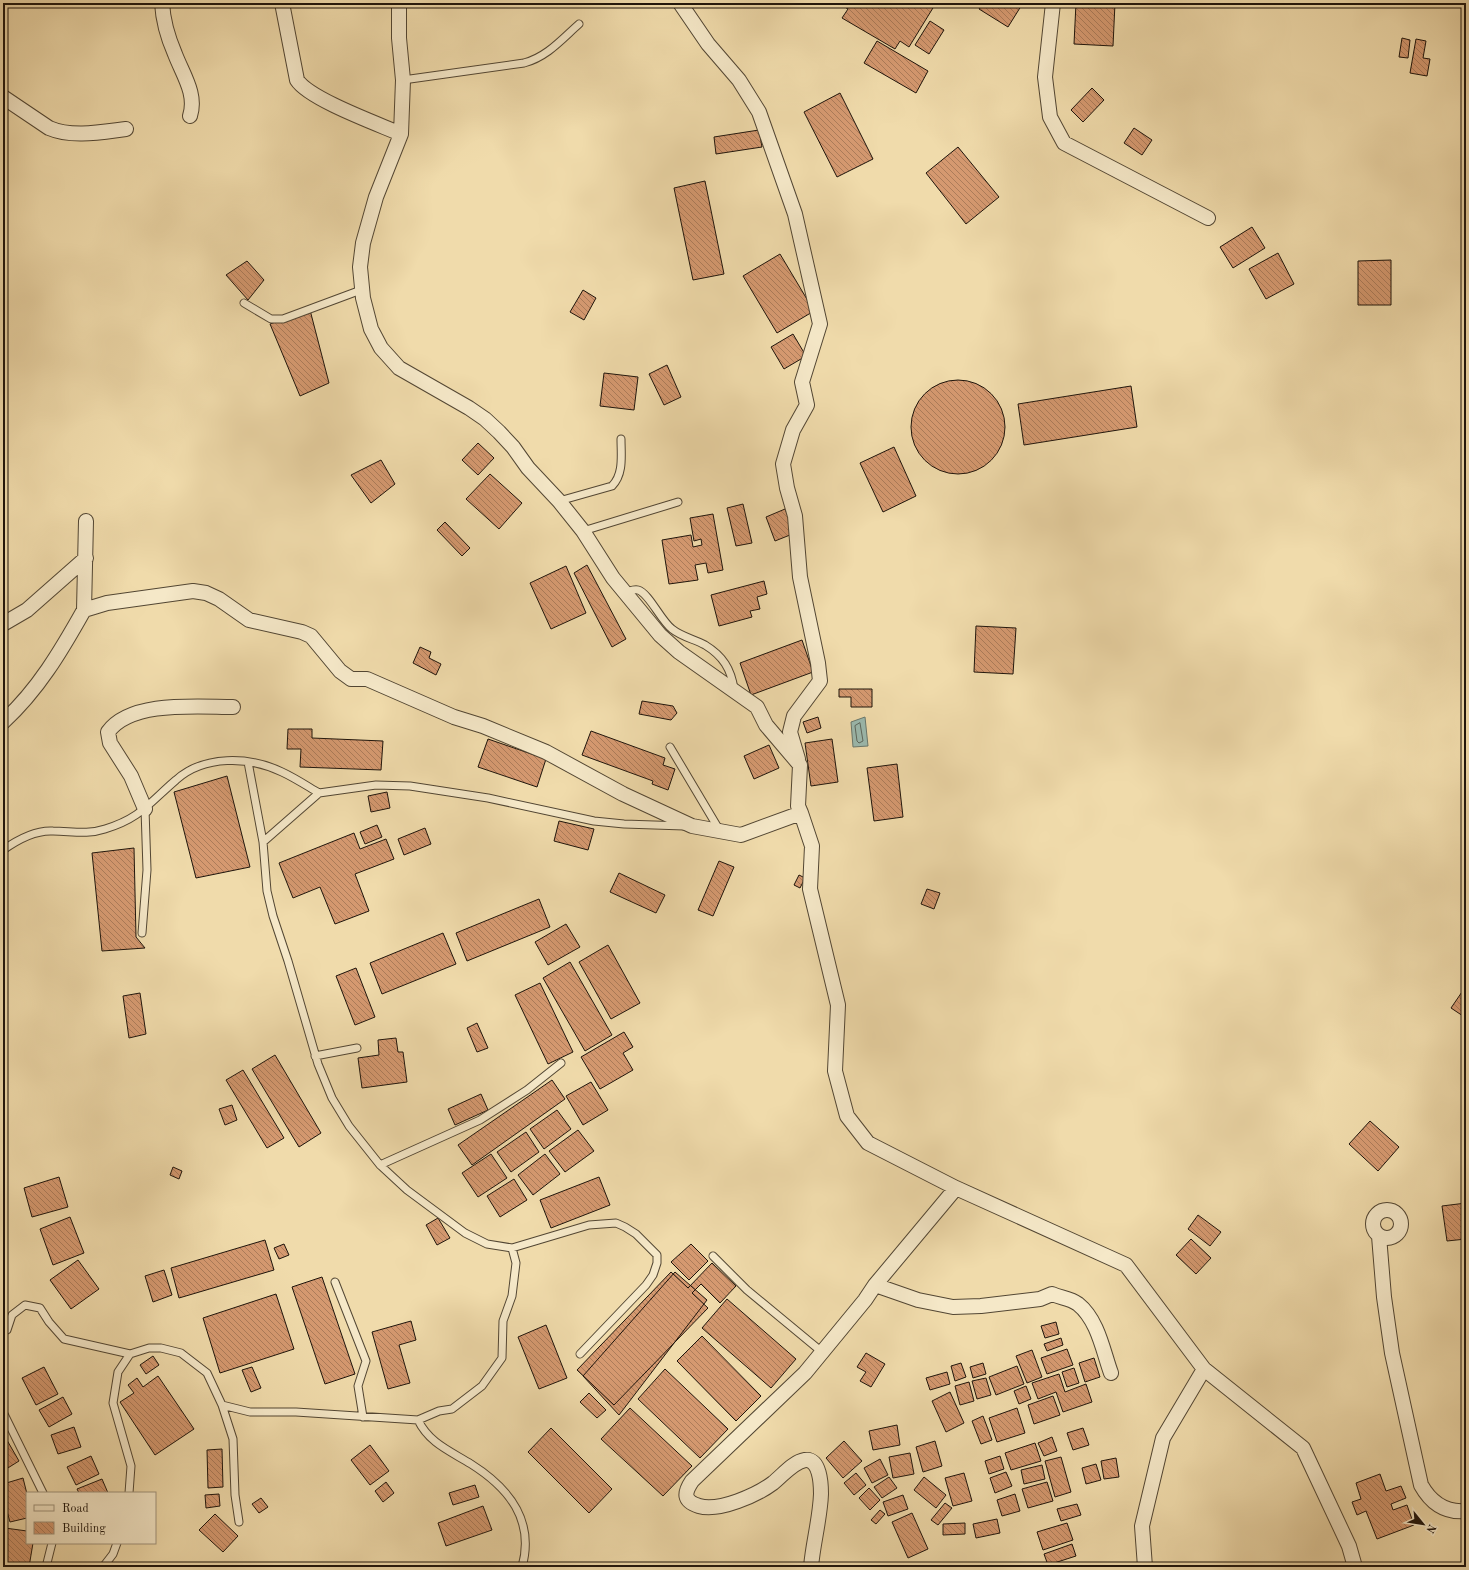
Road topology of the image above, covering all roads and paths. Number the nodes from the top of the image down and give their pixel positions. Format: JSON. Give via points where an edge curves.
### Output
{"nodes":[{"id":1,"x":162,"y":3,"type":"edge"},
{"id":2,"x":282,"y":3,"type":"edge"},
{"id":3,"x":399,"y":3,"type":"edge"},
{"id":4,"x":680,"y":3,"type":"edge"},
{"id":5,"x":1053,"y":3,"type":"edge"},
{"id":6,"x":579,"y":24,"type":"dead end"},
{"id":7,"x":403,"y":80,"type":"junction"},
{"id":8,"x":3,"y":97,"type":"edge"},
{"id":9,"x":190,"y":116,"type":"dead end"},
{"id":10,"x":126,"y":129,"type":"dead end"},
{"id":11,"x":401,"y":134,"type":"junction"},
{"id":12,"x":1208,"y":218,"type":"dead end"},
{"id":13,"x":361,"y":290,"type":"junction"},
{"id":14,"x":244,"y":303,"type":"dead end"},
{"id":15,"x":621,"y":439,"type":"dead end"},
{"id":16,"x":559,"y":501,"type":"junction"},
{"id":17,"x":678,"y":502,"type":"dead end"},
{"id":18,"x":86,"y":521,"type":"dead end"},
{"id":19,"x":583,"y":531,"type":"junction"},
{"id":20,"x":86,"y":558,"type":"junction"},
{"id":21,"x":626,"y":592,"type":"junction"},
{"id":22,"x":84,"y":610,"type":"junction"},
{"id":23,"x":3,"y":624,"type":"edge"},
{"id":24,"x":734,"y":690,"type":"junction"},
{"id":25,"x":233,"y":707,"type":"dead end"},
{"id":26,"x":3,"y":722,"type":"edge"},
{"id":27,"x":670,"y":747,"type":"dead end"},
{"id":28,"x":248,"y":762,"type":"junction"},
{"id":29,"x":800,"y":765,"type":"junction"},
{"id":30,"x":319,"y":793,"type":"junction"},
{"id":31,"x":145,"y":809,"type":"junction"},
{"id":32,"x":801,"y":814,"type":"junction"},
{"id":33,"x":692,"y":826,"type":"junction"},
{"id":34,"x":720,"y":831,"type":"junction"},
{"id":35,"x":263,"y":842,"type":"junction"},
{"id":36,"x":3,"y":850,"type":"edge"},
{"id":37,"x":142,"y":934,"type":"dead end"},
{"id":38,"x":357,"y":1048,"type":"dead end"},
{"id":39,"x":316,"y":1056,"type":"junction"},
{"id":40,"x":561,"y":1063,"type":"dead end"},
{"id":41,"x":380,"y":1165,"type":"junction"},
{"id":42,"x":956,"y":1188,"type":"junction"},
{"id":43,"x":1379,"y":1236,"type":"dead end"},
{"id":44,"x":512,"y":1248,"type":"junction"},
{"id":45,"x":713,"y":1256,"type":"dead end"},
{"id":46,"x":335,"y":1282,"type":"dead end"},
{"id":47,"x":875,"y":1285,"type":"junction"},
{"id":48,"x":3,"y":1325,"type":"edge"},
{"id":49,"x":822,"y":1352,"type":"junction"},
{"id":50,"x":130,"y":1354,"type":"junction"},
{"id":51,"x":580,"y":1354,"type":"dead end"},
{"id":52,"x":1204,"y":1369,"type":"junction"},
{"id":53,"x":1111,"y":1374,"type":"dead end"},
{"id":54,"x":222,"y":1405,"type":"junction"},
{"id":55,"x":3,"y":1412,"type":"edge"},
{"id":56,"x":363,"y":1418,"type":"junction"},
{"id":57,"x":418,"y":1420,"type":"junction"},
{"id":58,"x":43,"y":1492,"type":"edge"},
{"id":59,"x":128,"y":1492,"type":"edge"},
{"id":60,"x":1466,"y":1511,"type":"edge"},
{"id":61,"x":239,"y":1522,"type":"dead end"},
{"id":62,"x":52,"y":1544,"type":"edge"},
{"id":63,"x":117,"y":1544,"type":"edge"},
{"id":64,"x":46,"y":1567,"type":"edge"},
{"id":65,"x":103,"y":1567,"type":"edge"},
{"id":66,"x":522,"y":1567,"type":"edge"},
{"id":67,"x":811,"y":1567,"type":"edge"},
{"id":68,"x":1145,"y":1567,"type":"edge"},
{"id":69,"x":1355,"y":1567,"type":"edge"}],
"edges":[{"from":1,"to":9,"type":"street","via":[[163,18],[174,54],[193,96],[194,106]]},
{"from":2,"to":11,"type":"street","via":[[297,80],[301,86],[318,97]]},
{"from":3,"to":7,"type":"street"},
{"from":4,"to":29,"type":"street","via":[[708,44],[739,80],[758,112],[795,214],[820,324],[802,382],[806,405],[793,430],[783,464],[795,516],[800,577],[820,681],[794,716],[790,732]]},
{"from":5,"to":12,"type":"street","via":[[1044,77],[1050,117],[1064,143]]},
{"from":6,"to":7,"type":"lane","via":[[535,60]]},
{"from":7,"to":11,"type":"street"},
{"from":8,"to":10,"type":"street","via":[[55,131],[92,132]]},
{"from":11,"to":13,"type":"street","via":[[376,197],[363,243]]},
{"from":13,"to":14,"type":"lane","via":[[283,319],[271,319]]},
{"from":13,"to":16,"type":"street","via":[[372,330],[380,348],[390,360],[399,368],[485,419],[513,447],[528,468]]},
{"from":15,"to":16,"type":"lane","via":[[621,471],[618,480],[612,486]]},
{"from":16,"to":19,"type":"street"},
{"from":17,"to":19,"type":"lane"},
{"from":18,"to":20,"type":"street"},
{"from":19,"to":21,"type":"street","via":[[613,578]]},
{"from":20,"to":22,"type":"street"},
{"from":20,"to":23,"type":"street","via":[[27,610]]},
{"from":21,"to":24,"type":"street","via":[[660,635],[679,652]]},
{"from":21,"to":24,"type":"lane","via":[[643,592],[671,628],[684,637],[705,645],[724,662],[732,674]]},
{"from":22,"to":26,"type":"street","via":[[37,686]]},
{"from":22,"to":33,"type":"street","via":[[107,603],[155,596],[193,591],[206,593],[249,620],[311,636],[340,671],[351,679],[367,680],[546,752],[623,794]]},
{"from":24,"to":29,"type":"street","via":[[757,707],[766,725]]},
{"from":25,"to":31,"type":"street","via":[[165,707],[114,724],[108,732],[110,743],[131,776]]},
{"from":27,"to":34,"type":"lane"},
{"from":28,"to":30,"type":"lane","via":[[280,771]]},
{"from":28,"to":31,"type":"lane","via":[[223,761],[196,766],[175,780]]},
{"from":28,"to":35,"type":"lane"},
{"from":29,"to":32,"type":"street","via":[[798,806]]},
{"from":30,"to":33,"type":"lane","via":[[395,784],[488,798],[594,821]]},
{"from":30,"to":35,"type":"lane"},
{"from":31,"to":36,"type":"lane","via":[[136,816],[103,830],[88,833],[52,830],[17,840]]},
{"from":31,"to":37,"type":"lane","via":[[147,870]]},
{"from":32,"to":34,"type":"street","via":[[742,835]]},
{"from":32,"to":42,"type":"street","via":[[812,846],[810,889],[838,1006],[835,1070],[847,1116],[868,1143]]},
{"from":33,"to":34,"type":"street"},
{"from":35,"to":39,"type":"lane","via":[[267,891],[273,916]]},
{"from":38,"to":39,"type":"lane"},
{"from":39,"to":41,"type":"lane","via":[[332,1098],[345,1120]]},
{"from":40,"to":41,"type":"lane","via":[[527,1090],[480,1120]]},
{"from":41,"to":44,"type":"lane","via":[[407,1190],[465,1233],[487,1244]]},
{"from":42,"to":47,"type":"street"},
{"from":42,"to":52,"type":"street","via":[[1126,1265]]},
{"from":43,"to":60,"type":"street","via":[[1392,1353],[1421,1486],[1429,1498],[1442,1508]]},
{"from":44,"to":51,"type":"lane","via":[[589,1225],[616,1223],[636,1234],[657,1255],[653,1275],[646,1285]]},
{"from":44,"to":57,"type":"lane","via":[[516,1263],[512,1296],[503,1321],[502,1358],[482,1386],[467,1398],[452,1409],[439,1411]]},
{"from":45,"to":49,"type":"lane","via":[[747,1290]]},
{"from":46,"to":56,"type":"lane","via":[[366,1361],[358,1386]]},
{"from":47,"to":49,"type":"street"},
{"from":47,"to":53,"type":"street","via":[[918,1300],[953,1307],[1040,1299],[1052,1294],[1068,1298],[1089,1316]]},
{"from":48,"to":50,"type":"lane","via":[[7,1330],[12,1315],[25,1305],[40,1308],[64,1339]]},
{"from":49,"to":67,"type":"street","via":[[805,1373],[692,1481],[686,1490],[689,1501],[704,1507],[736,1502],[772,1484],[797,1463],[811,1461],[817,1466],[821,1494]]},
{"from":50,"to":54,"type":"lane","via":[[149,1348],[181,1353],[207,1373]]},
{"from":50,"to":59,"type":"lane","via":[[118,1372],[113,1403],[131,1466]]},
{"from":52,"to":68,"type":"street","via":[[1163,1438],[1142,1526]]},
{"from":52,"to":69,"type":"street","via":[[1303,1448],[1349,1546]]},
{"from":54,"to":56,"type":"lane","via":[[250,1412],[296,1412]]},
{"from":54,"to":61,"type":"lane","via":[[233,1439],[235,1495]]},
{"from":55,"to":58,"type":"lane"},
{"from":56,"to":57,"type":"lane"},
{"from":57,"to":66,"type":"lane","via":[[429,1437],[488,1477],[512,1501],[522,1518],[526,1539]]},
{"from":62,"to":64,"type":"lane"},
{"from":63,"to":65,"type":"lane"}]}
